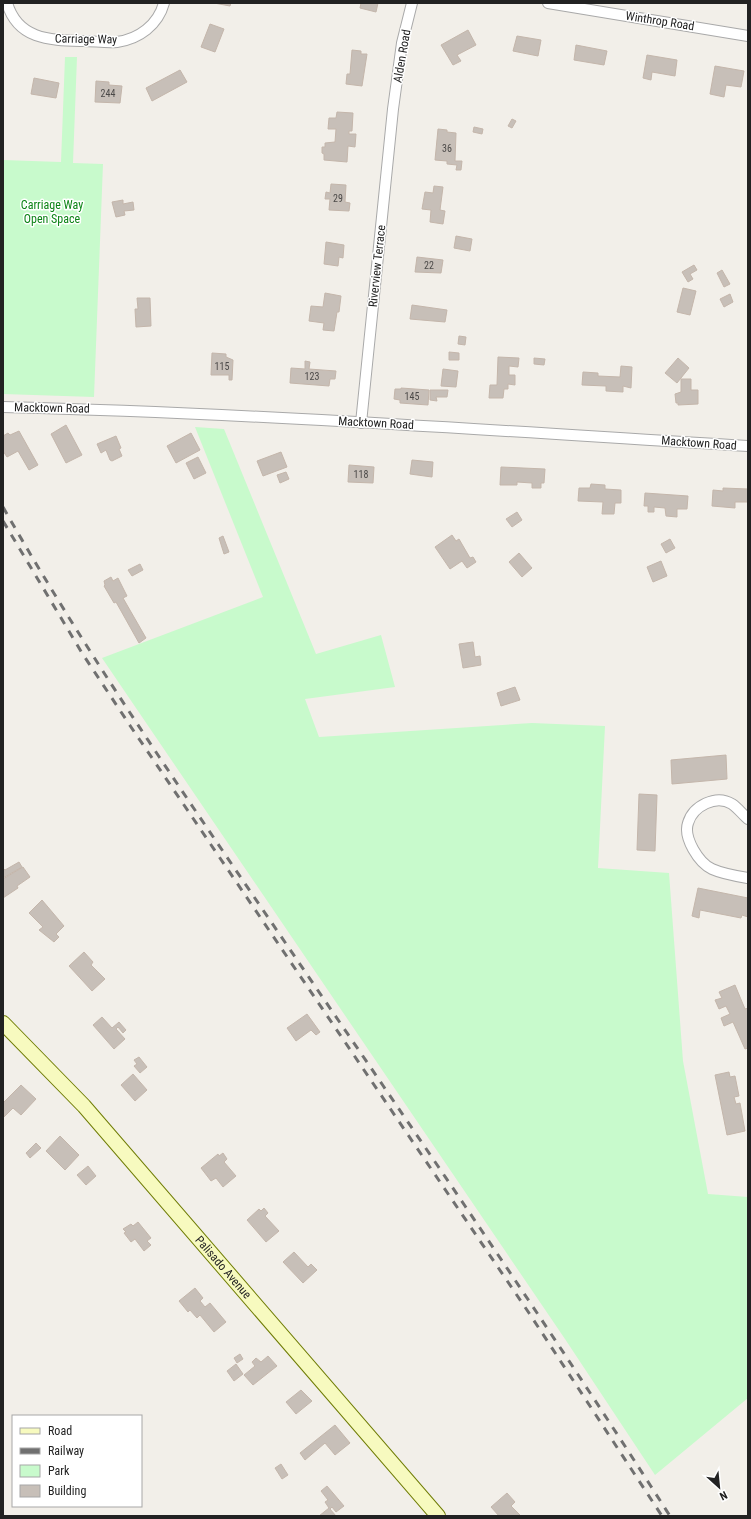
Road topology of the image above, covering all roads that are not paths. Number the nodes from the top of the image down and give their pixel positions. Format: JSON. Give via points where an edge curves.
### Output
{"nodes":[{"id":1,"x":7,"y":3,"type":"edge"},
{"id":2,"x":164,"y":3,"type":"edge"},
{"id":3,"x":412,"y":3,"type":"edge"},
{"id":4,"x":548,"y":3,"type":"edge"},
{"id":5,"x":748,"y":36,"type":"edge"},
{"id":6,"x":393,"y":108,"type":"joint"},
{"id":7,"x":3,"y":407,"type":"edge"},
{"id":8,"x":361,"y":422,"type":"junction"},
{"id":9,"x":748,"y":446,"type":"edge"},
{"id":10,"x":748,"y":819,"type":"edge"},
{"id":11,"x":748,"y":878,"type":"edge"},
{"id":12,"x":3,"y":1023,"type":"edge"},
{"id":13,"x":438,"y":1516,"type":"edge"}],
"edges":[{"from":1,"to":2,"type":"street","name":"Carriage Way","via":[[17,23],[26,31],[38,36],[53,40],[116,42],[147,30]]},
{"from":3,"to":6,"type":"street","name":"Alden Road","via":[[402,44]]},
{"from":4,"to":5,"type":"street","name":"Winthrop Road"},
{"from":6,"to":8,"type":"street","name":"Riverview Terrace"},
{"from":7,"to":8,"type":"street","name":"Macktown Road"},
{"from":8,"to":9,"type":"street","name":"Macktown Road"},
{"from":10,"to":11,"type":"street","via":[[732,804],[719,800],[704,804],[694,812],[687,824],[687,838],[695,853],[711,869]]},
{"from":12,"to":13,"type":"main road","name":"Palisado Avenue","via":[[84,1106]]}]}
